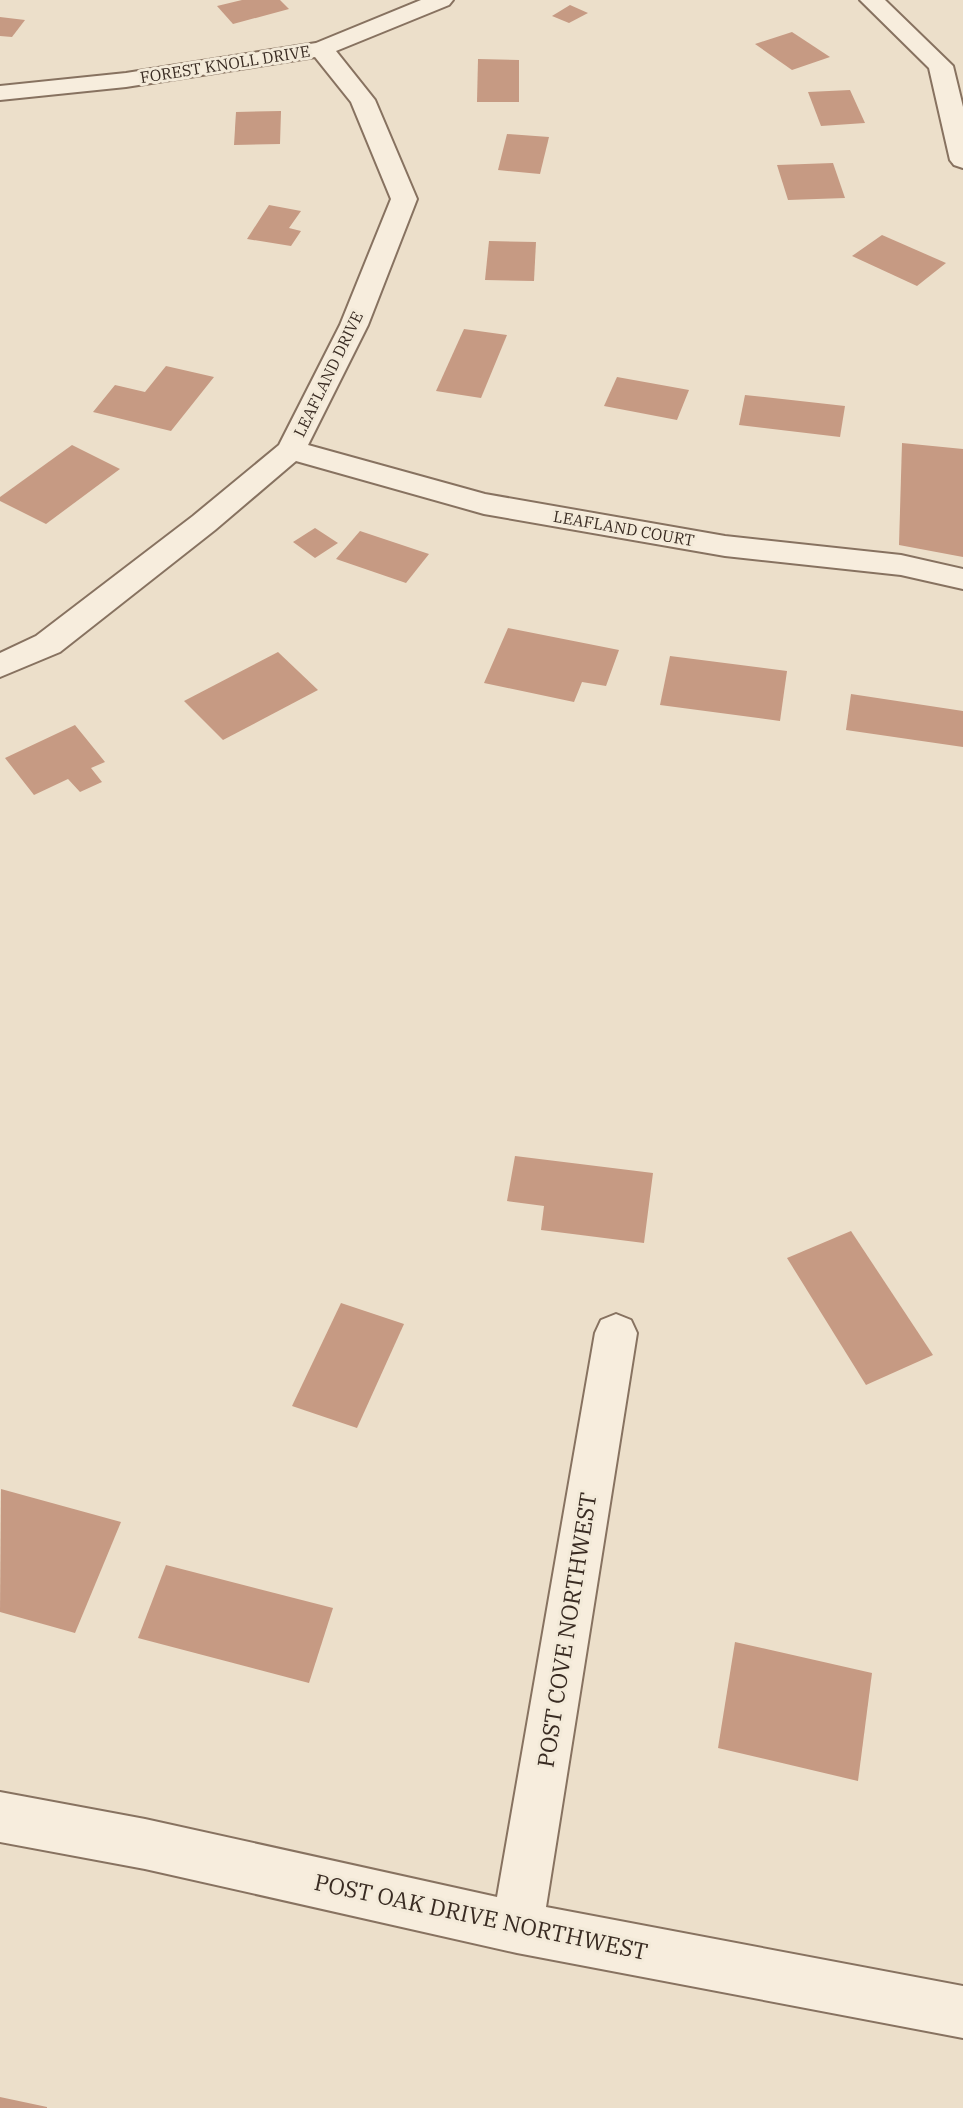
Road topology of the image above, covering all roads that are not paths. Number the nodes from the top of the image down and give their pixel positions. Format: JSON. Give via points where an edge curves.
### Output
{"nodes":[{"id":1,"x":441,"y":0,"type":"edge"},
{"id":2,"x":872,"y":0,"type":"edge"},
{"id":3,"x":321,"y":49,"type":"junction"},
{"id":4,"x":0,"y":93,"type":"edge"},
{"id":5,"x":963,"y":160,"type":"edge"},
{"id":6,"x":291,"y":450,"type":"junction"},
{"id":7,"x":963,"y":579,"type":"edge"},
{"id":8,"x":0,"y":666,"type":"edge"},
{"id":9,"x":616,"y":1333,"type":"dead end"},
{"id":10,"x":0,"y":1817,"type":"edge"},
{"id":11,"x":517,"y":1927,"type":"junction"},
{"id":12,"x":963,"y":2012,"type":"edge"}],
"edges":[{"from":1,"to":3,"type":"street","name":"FOREST KNOLL DRIVE"},
{"from":2,"to":5,"type":"street","via":[[941,66]]},
{"from":3,"to":4,"type":"street","name":"FOREST KNOLL DRIVE","via":[[126,80]]},
{"from":3,"to":6,"type":"street","name":"LEAFLAND DRIVE","via":[[363,100],[404,199],[354,325]]},
{"from":6,"to":7,"type":"street","name":"LEAFLAND COURT","via":[[484,504],[725,546],[901,565]]},
{"from":6,"to":8,"type":"street","name":"LEAFLAND DRIVE","via":[[48,645]]},
{"from":9,"to":11,"type":"street","name":"POST COVE NORTHWEST"},
{"from":10,"to":11,"type":"street","name":"POST OAK DRIVE NORTHWEST","via":[[145,1844]]},
{"from":11,"to":12,"type":"street","name":"POST OAK DRIVE NORTHWEST"}]}
